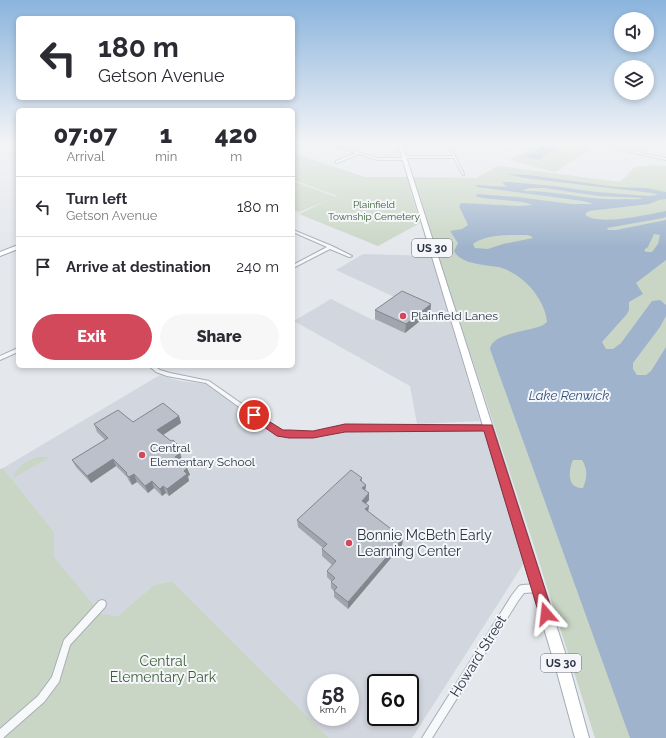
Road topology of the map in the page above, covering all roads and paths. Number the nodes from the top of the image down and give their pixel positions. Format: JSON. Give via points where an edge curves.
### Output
{"nodes":[{"id":1,"x":410,"y":178,"type":"edge"},
{"id":2,"x":295,"y":232,"type":"edge"},
{"id":3,"x":331,"y":247,"type":"junction"},
{"id":4,"x":16,"y":248,"type":"edge"},
{"id":5,"x":0,"y":254,"type":"edge"},
{"id":6,"x":350,"y":256,"type":"dead end"},
{"id":7,"x":295,"y":266,"type":"edge"},
{"id":8,"x":16,"y":351,"type":"edge"},
{"id":9,"x":0,"y":358,"type":"edge"},
{"id":10,"x":154,"y":368,"type":"edge"},
{"id":11,"x":488,"y":427,"type":"junction"},
{"id":12,"x":538,"y":588,"type":"junction"},
{"id":13,"x":102,"y":604,"type":"dead end"},
{"id":14,"x":0,"y":735,"type":"edge"},
{"id":15,"x":427,"y":738,"type":"edge"},
{"id":16,"x":582,"y":738,"type":"edge"}],
"edges":[{"from":1,"to":11,"type":"main road","number":"US 30"},
{"from":2,"to":3,"type":"street"},
{"from":3,"to":6,"type":"street"},
{"from":3,"to":7,"type":"street"},
{"from":4,"to":5,"type":"main road"},
{"from":8,"to":9,"type":"street"},
{"from":10,"to":11,"type":"street","via":[[169,376],[207,382],[280,434],[313,434],[345,428]]},
{"from":11,"to":12,"type":"main road","number":"US 30"},
{"from":12,"to":15,"type":"street","name":"Howard Street","via":[[522,589],[515,598]]},
{"from":12,"to":16,"type":"main road","number":"US 30"},
{"from":13,"to":14,"type":"street","via":[[67,643],[56,679],[42,699]]}]}
